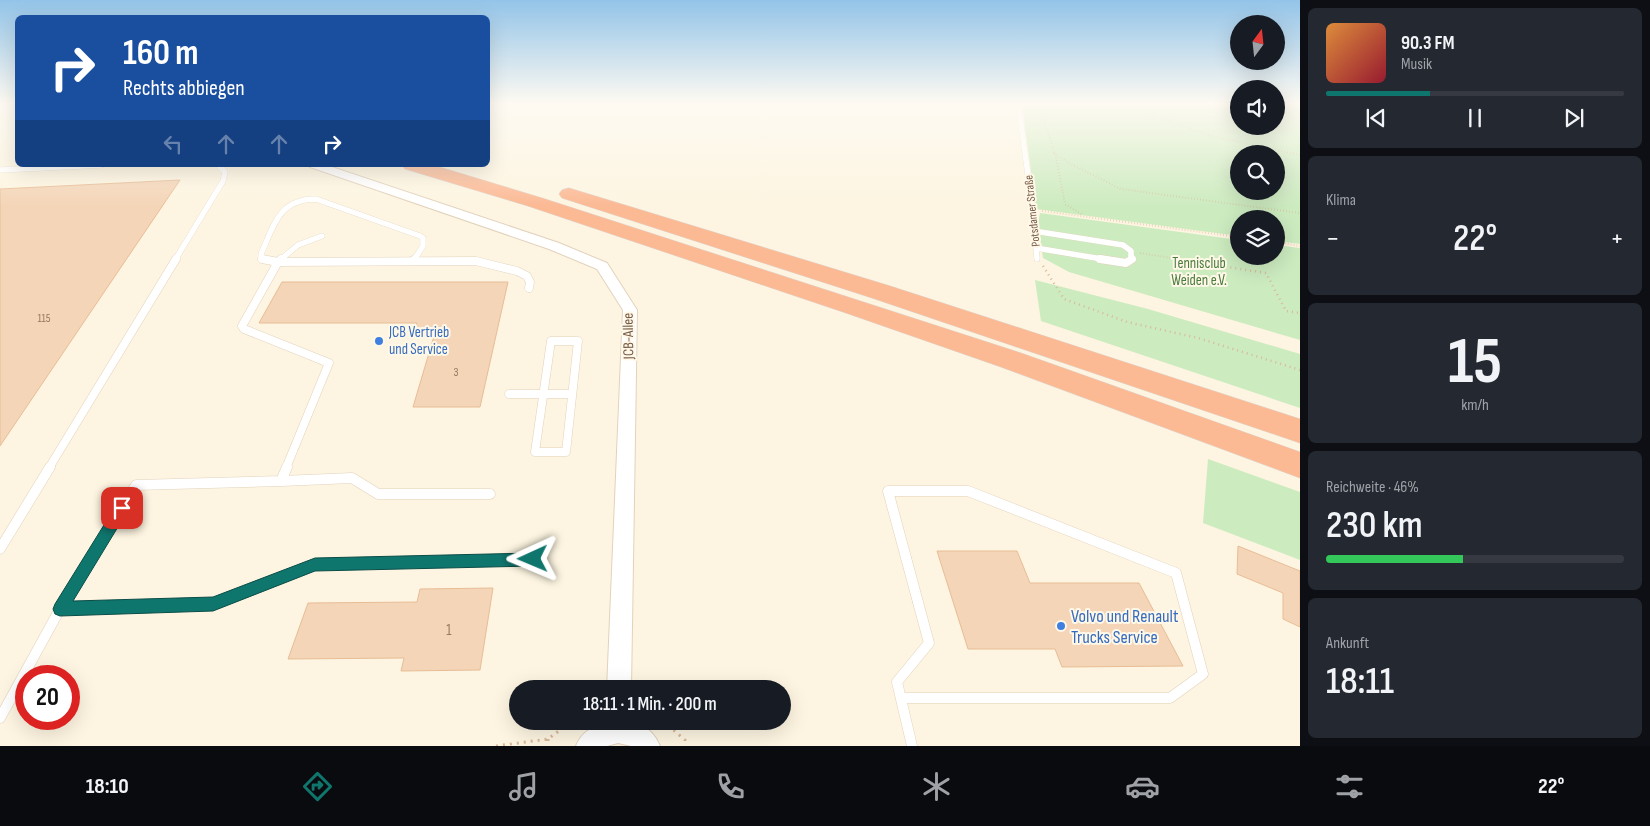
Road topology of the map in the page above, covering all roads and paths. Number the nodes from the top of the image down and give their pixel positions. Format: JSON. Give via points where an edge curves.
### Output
{"nodes":[{"id":1,"x":1023,"y":138,"type":"edge"},
{"id":2,"x":1049,"y":138,"type":"edge"},
{"id":3,"x":1219,"y":138,"type":"edge"},
{"id":4,"x":1054,"y":153,"type":"junction"},
{"id":5,"x":1300,"y":155,"type":"edge"},
{"id":6,"x":61,"y":167,"type":"edge"},
{"id":7,"x":220,"y":167,"type":"edge"},
{"id":8,"x":320,"y":167,"type":"edge"},
{"id":9,"x":419,"y":167,"type":"edge"},
{"id":10,"x":477,"y":167,"type":"edge"},
{"id":11,"x":0,"y":170,"type":"edge"},
{"id":12,"x":1033,"y":210,"type":"junction"},
{"id":13,"x":1300,"y":213,"type":"edge"},
{"id":14,"x":1084,"y":216,"type":"junction"},
{"id":15,"x":1034,"y":231,"type":"junction"},
{"id":16,"x":322,"y":236,"type":"dead end"},
{"id":17,"x":1230,"y":236,"type":"edge"},
{"id":18,"x":1285,"y":244,"type":"edge"},
{"id":19,"x":1300,"y":246,"type":"edge"},
{"id":20,"x":1036,"y":248,"type":"junction"},
{"id":21,"x":1144,"y":253,"type":"dead end"},
{"id":22,"x":1037,"y":259,"type":"joint"},
{"id":23,"x":413,"y":261,"type":"junction"},
{"id":24,"x":278,"y":262,"type":"junction"},
{"id":25,"x":529,"y":288,"type":"dead end"},
{"id":26,"x":1300,"y":313,"type":"edge"},
{"id":27,"x":1300,"y":370,"type":"edge"},
{"id":28,"x":509,"y":394,"type":"dead end"},
{"id":29,"x":543,"y":394,"type":"junction"},
{"id":30,"x":572,"y":394,"type":"junction"},
{"id":31,"x":1300,"y":431,"type":"edge"},
{"id":32,"x":1300,"y":465,"type":"edge"},
{"id":33,"x":281,"y":481,"type":"junction"},
{"id":34,"x":490,"y":494,"type":"dead end"},
{"id":35,"x":0,"y":549,"type":"edge"},
{"id":36,"x":533,"y":559,"type":"dead end"},
{"id":37,"x":60,"y":609,"type":"junction"},
{"id":38,"x":619,"y":680,"type":"edge"},
{"id":39,"x":901,"y":698,"type":"junction"},
{"id":40,"x":0,"y":718,"type":"edge"},
{"id":41,"x":559,"y":730,"type":"edge"},
{"id":42,"x":609,"y":730,"type":"edge"},
{"id":43,"x":627,"y":730,"type":"edge"},
{"id":44,"x":673,"y":730,"type":"edge"},
{"id":45,"x":548,"y":738,"type":"junction"},
{"id":46,"x":496,"y":746,"type":"edge"},
{"id":47,"x":548,"y":746,"type":"edge"},
{"id":48,"x":588,"y":746,"type":"edge"},
{"id":49,"x":648,"y":746,"type":"edge"},
{"id":50,"x":685,"y":746,"type":"edge"},
{"id":51,"x":912,"y":746,"type":"edge"}],
"edges":[{"from":1,"to":12,"type":"lane","name":"Potsdamer Straße"},
{"from":2,"to":4,"type":"path"},
{"from":3,"to":5,"type":"path"},
{"from":4,"to":13,"type":"path","via":[[1120,189]]},
{"from":4,"to":14,"type":"path","via":[[1065,204]]},
{"from":6,"to":11,"type":"lane"},
{"from":7,"to":35,"type":"lane","via":[[224,172],[223,181]]},
{"from":8,"to":38,"type":"street","name":"JCB-Allee","via":[[554,246],[602,266],[630,310]]},
{"from":9,"to":32,"type":"highway","via":[[855,307]]},
{"from":10,"to":31,"type":"highway","via":[[881,292]]},
{"from":12,"to":14,"type":"path"},
{"from":12,"to":15,"type":"lane","name":"Potsdamer Straße"},
{"from":14,"to":17,"type":"path"},
{"from":15,"to":20,"type":"lane","name":"Potsdamer Straße"},
{"from":15,"to":20,"type":"lane","via":[[1123,245],[1131,251],[1132,259],[1126,263]]},
{"from":16,"to":24,"type":"lane","via":[[292,247]]},
{"from":18,"to":19,"type":"path"},
{"from":20,"to":22,"type":"lane","name":"Potsdamer Straße"},
{"from":21,"to":26,"type":"path","via":[[1266,272],[1286,311]]},
{"from":22,"to":27,"type":"path","via":[[1064,299],[1127,322],[1198,338]]},
{"from":23,"to":24,"type":"lane"},
{"from":23,"to":24,"type":"lane","via":[[423,246],[420,236],[308,198],[296,200],[285,207],[261,254],[266,261]]},
{"from":23,"to":25,"type":"lane","via":[[488,262],[527,276]]},
{"from":24,"to":33,"type":"lane","via":[[242,326],[329,363]]},
{"from":28,"to":29,"type":"lane"},
{"from":29,"to":30,"type":"lane"},
{"from":29,"to":30,"type":"lane","via":[[551,341],[578,341]]},
{"from":29,"to":30,"type":"lane","via":[[535,452],[566,452]]},
{"from":33,"to":34,"type":"lane","via":[[352,478],[378,494]]},
{"from":33,"to":37,"type":"lane","via":[[136,485]]},
{"from":36,"to":37,"type":"lane","via":[[315,565],[213,604]]},
{"from":37,"to":40,"type":"lane"},
{"from":39,"to":39,"type":"lane","via":[[897,682],[929,643],[888,491],[968,491],[1176,573],[1203,674],[1170,698]]},
{"from":39,"to":51,"type":"lane"},
{"from":41,"to":45,"type":"path"},
{"from":42,"to":48,"type":"street"},
{"from":43,"to":49,"type":"street"},
{"from":44,"to":50,"type":"path","via":[[685,740]]},
{"from":45,"to":46,"type":"path"},
{"from":45,"to":47,"type":"path"}]}
